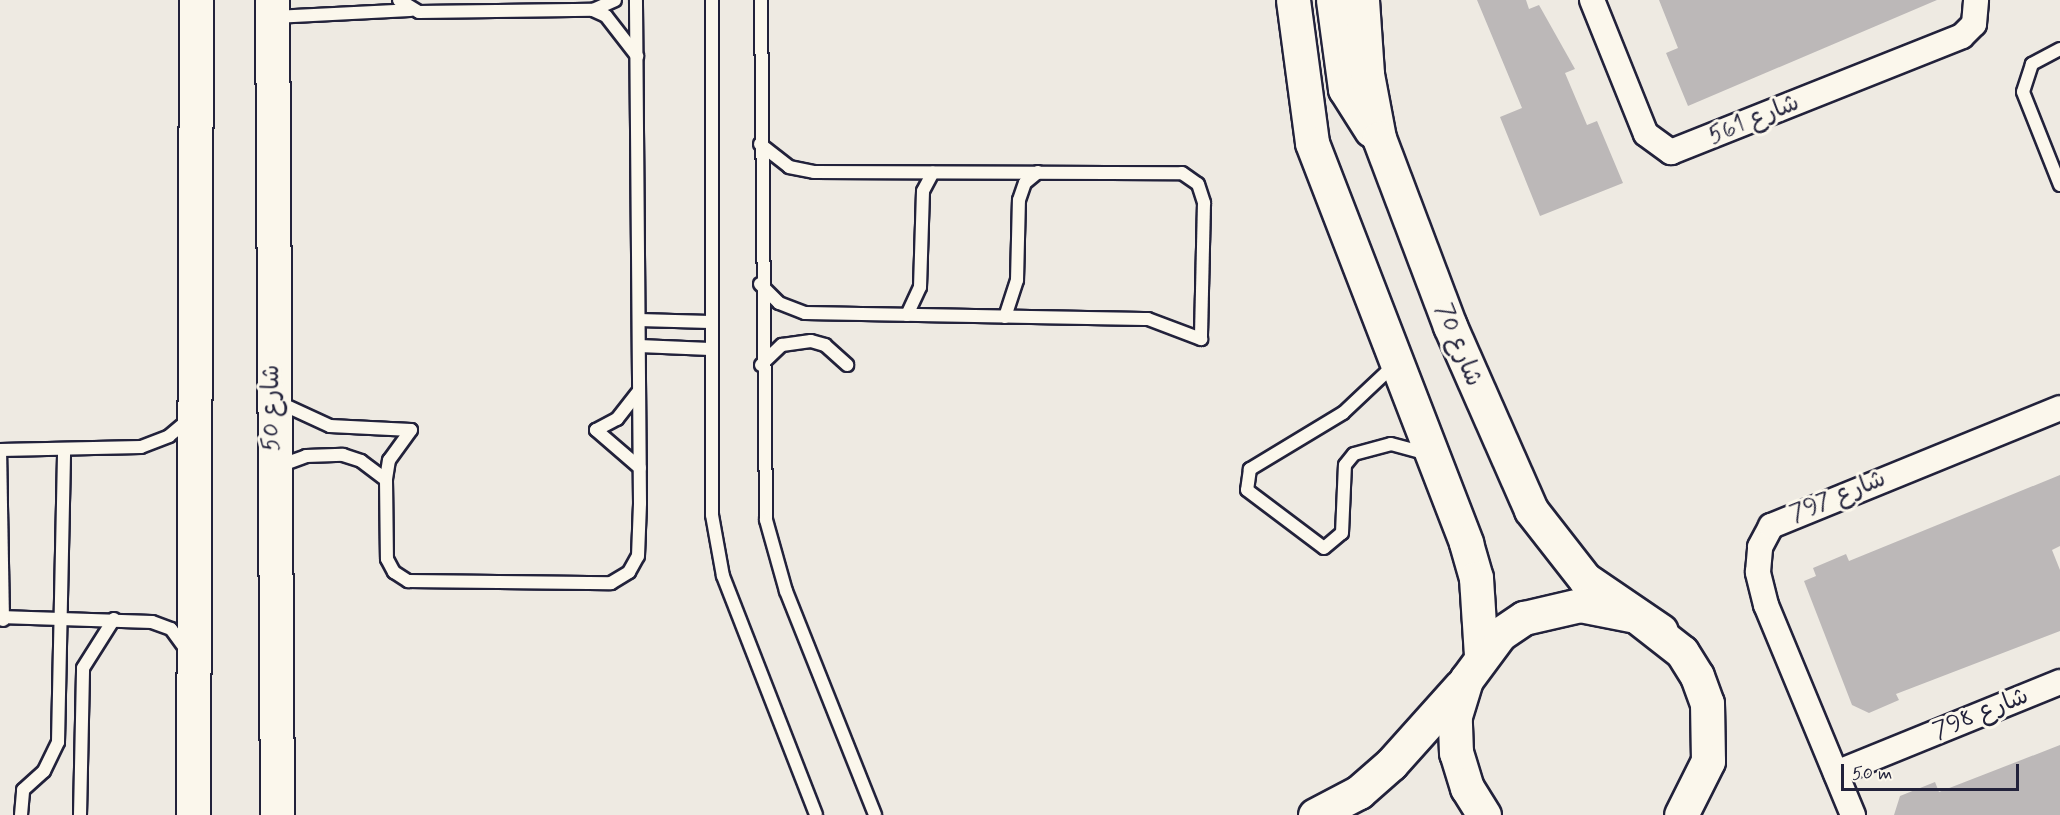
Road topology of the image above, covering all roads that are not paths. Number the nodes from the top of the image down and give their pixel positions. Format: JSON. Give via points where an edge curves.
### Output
{"nodes":[{"id":1,"x":196,"y":0,"type":"edge"},
{"id":2,"x":399,"y":0,"type":"edge"},
{"id":3,"x":615,"y":0,"type":"edge"},
{"id":4,"x":636,"y":0,"type":"edge"},
{"id":5,"x":712,"y":0,"type":"edge"},
{"id":6,"x":761,"y":0,"type":"edge"},
{"id":7,"x":1293,"y":0,"type":"edge"},
{"id":8,"x":1333,"y":0,"type":"edge"},
{"id":9,"x":1362,"y":0,"type":"edge"},
{"id":10,"x":1592,"y":0,"type":"edge"},
{"id":11,"x":1976,"y":0,"type":"edge"},
{"id":12,"x":272,"y":8,"type":"edge"},
{"id":13,"x":410,"y":9,"type":"junction"},
{"id":14,"x":592,"y":10,"type":"junction"},
{"id":15,"x":2060,"y":49,"type":"edge"},
{"id":16,"x":637,"y":56,"type":"junction"},
{"id":17,"x":1379,"y":138,"type":"junction"},
{"id":18,"x":760,"y":144,"type":"junction"},
{"id":19,"x":933,"y":172,"type":"junction"},
{"id":20,"x":1038,"y":172,"type":"junction"},
{"id":21,"x":2060,"y":185,"type":"edge"},
{"id":22,"x":760,"y":284,"type":"junction"},
{"id":23,"x":907,"y":315,"type":"junction"},
{"id":24,"x":1005,"y":317,"type":"junction"},
{"id":25,"x":639,"y":320,"type":"junction"},
{"id":26,"x":710,"y":322,"type":"junction"},
{"id":27,"x":639,"y":346,"type":"junction"},
{"id":28,"x":710,"y":349,"type":"junction"},
{"id":29,"x":1395,"y":364,"type":"junction"},
{"id":30,"x":761,"y":365,"type":"junction"},
{"id":31,"x":847,"y":365,"type":"dead end"},
{"id":32,"x":639,"y":391,"type":"junction"},
{"id":33,"x":272,"y":397,"type":"junction"},
{"id":34,"x":2060,"y":408,"type":"edge"},
{"id":35,"x":193,"y":414,"type":"junction"},
{"id":36,"x":64,"y":450,"type":"junction"},
{"id":37,"x":1434,"y":455,"type":"junction"},
{"id":38,"x":640,"y":468,"type":"junction"},
{"id":39,"x":272,"y":469,"type":"junction"},
{"id":40,"x":386,"y":480,"type":"junction"},
{"id":41,"x":2,"y":618,"type":"edge"},
{"id":42,"x":64,"y":618,"type":"junction"},
{"id":43,"x":114,"y":619,"type":"junction"},
{"id":44,"x":1661,"y":631,"type":"junction"},
{"id":45,"x":193,"y":662,"type":"junction"},
{"id":46,"x":1473,"y":668,"type":"junction"},
{"id":47,"x":2060,"y":682,"type":"edge"},
{"id":48,"x":1836,"y":773,"type":"junction"},
{"id":49,"x":1682,"y":814,"type":"edge"},
{"id":50,"x":21,"y":815,"type":"edge"},
{"id":51,"x":80,"y":815,"type":"edge"},
{"id":52,"x":193,"y":815,"type":"edge"},
{"id":53,"x":277,"y":815,"type":"edge"},
{"id":54,"x":816,"y":815,"type":"edge"},
{"id":55,"x":875,"y":815,"type":"edge"},
{"id":56,"x":1315,"y":815,"type":"edge"},
{"id":57,"x":1484,"y":815,"type":"edge"},
{"id":58,"x":1853,"y":815,"type":"edge"}],
"edges":[{"from":1,"to":35,"type":"main road"},
{"from":2,"to":13,"type":"lane"},
{"from":3,"to":14,"type":"lane"},
{"from":4,"to":16,"type":"lane"},
{"from":5,"to":26,"type":"lane"},
{"from":6,"to":18,"type":"lane"},
{"from":7,"to":29,"type":"main road","via":[[1312,143]]},
{"from":8,"to":17,"type":"main road","via":[[1345,89],[1364,124]]},
{"from":9,"to":17,"type":"main road","name":"شارع 70","via":[[1367,74]]},
{"from":10,"to":11,"type":"street","name":"شارع 561","via":[[1646,134],[1671,152],[1962,36],[1974,24]]},
{"from":12,"to":13,"type":"lane"},
{"from":12,"to":33,"type":"main road","name":"شارع 50"},
{"from":13,"to":14,"type":"lane"},
{"from":14,"to":16,"type":"lane","via":[[606,16]]},
{"from":15,"to":21,"type":"lane","via":[[2032,64],[2023,92]]},
{"from":16,"to":25,"type":"lane"},
{"from":17,"to":44,"type":"main road","name":"شارع 70","via":[[1450,326],[1531,510],[1585,579]]},
{"from":18,"to":19,"type":"lane","via":[[778,161],[801,170]]},
{"from":18,"to":22,"type":"lane"},
{"from":19,"to":20,"type":"lane"},
{"from":19,"to":23,"type":"lane","via":[[923,191],[920,287]]},
{"from":20,"to":24,"type":"lane","via":[[1025,183],[1019,200],[1017,280]]},
{"from":20,"to":24,"type":"lane","via":[[1172,172],[1198,184],[1204,203],[1201,339],[1148,319]]},
{"from":22,"to":23,"type":"lane","via":[[779,303],[805,313]]},
{"from":22,"to":30,"type":"lane"},
{"from":23,"to":24,"type":"lane"},
{"from":25,"to":26,"type":"lane"},
{"from":25,"to":27,"type":"lane"},
{"from":26,"to":28,"type":"lane"},
{"from":27,"to":28,"type":"lane"},
{"from":27,"to":32,"type":"lane"},
{"from":28,"to":54,"type":"lane","via":[[712,515],[723,576]]},
{"from":29,"to":37,"type":"main road"},
{"from":29,"to":37,"type":"lane","via":[[1343,413],[1250,469],[1247,490],[1324,548],[1342,533],[1345,465],[1354,454],[1391,444]]},
{"from":30,"to":31,"type":"lane","via":[[782,345],[811,341],[825,345]]},
{"from":30,"to":55,"type":"lane","via":[[766,520],[786,591]]},
{"from":32,"to":38,"type":"lane"},
{"from":32,"to":38,"type":"lane","via":[[617,419],[596,430]]},
{"from":33,"to":39,"type":"main road","name":"شارع 50"},
{"from":33,"to":40,"type":"lane","via":[[303,417],[330,426],[411,430],[389,460]]},
{"from":34,"to":48,"type":"street","name":"شارع 797","via":[[1771,526],[1760,548],[1758,572],[1766,605]]},
{"from":35,"to":36,"type":"lane","via":[[153,444]]},
{"from":35,"to":45,"type":"main road"},
{"from":36,"to":41,"type":"lane","via":[[0,450]]},
{"from":36,"to":42,"type":"lane"},
{"from":37,"to":46,"type":"main road","via":[[1476,579]]},
{"from":38,"to":40,"type":"lane","via":[[638,556],[629,572],[611,583],[408,581],[387,559]]},
{"from":39,"to":40,"type":"lane","via":[[324,454],[362,461]]},
{"from":39,"to":53,"type":"main road","name":"شارع 50"},
{"from":41,"to":42,"type":"lane"},
{"from":42,"to":43,"type":"lane"},
{"from":42,"to":50,"type":"lane","via":[[58,742],[44,771],[23,790]]},
{"from":43,"to":45,"type":"lane","via":[[171,629]]},
{"from":43,"to":51,"type":"lane","via":[[83,668]]},
{"from":44,"to":46,"type":"main road","via":[[1609,607],[1561,607],[1524,618]]},
{"from":44,"to":49,"type":"main road","via":[[1697,676],[1708,713],[1708,761]]},
{"from":45,"to":52,"type":"main road"},
{"from":46,"to":56,"type":"main road","via":[[1391,764],[1359,792]]},
{"from":46,"to":57,"type":"main road","via":[[1455,716],[1456,753],[1467,788]]},
{"from":47,"to":48,"type":"street","name":"شارع 798"},
{"from":48,"to":58,"type":"street","name":"شارع 797"}]}
